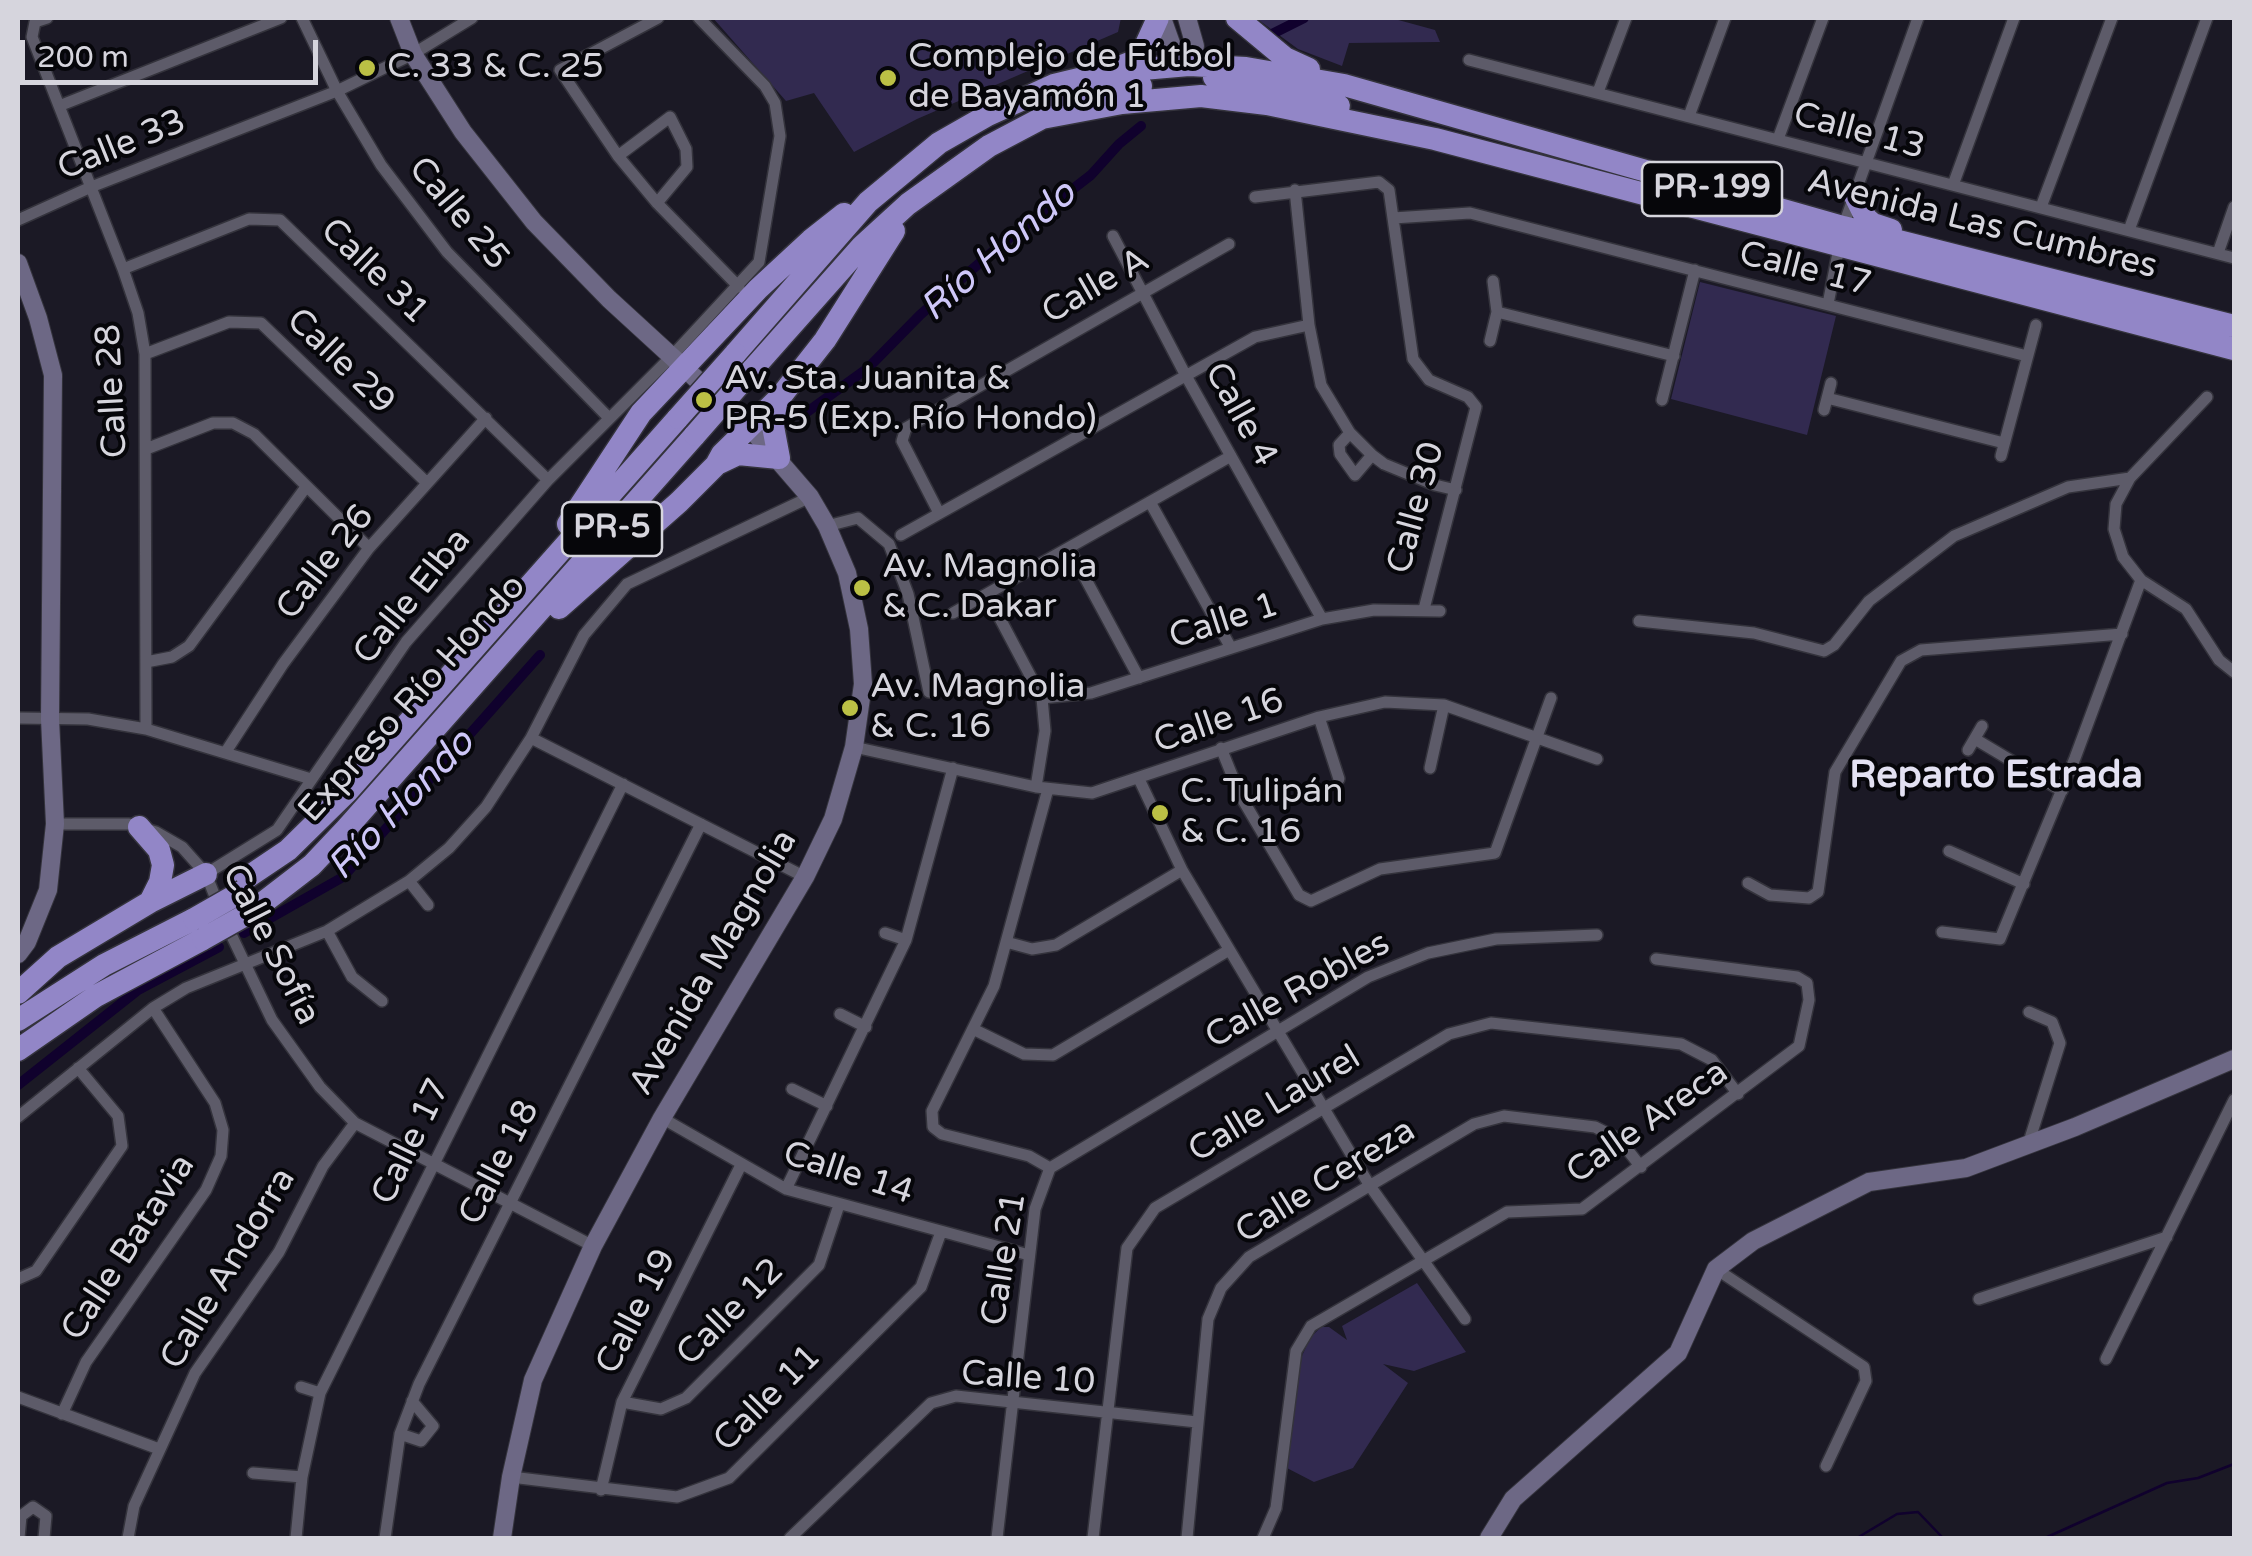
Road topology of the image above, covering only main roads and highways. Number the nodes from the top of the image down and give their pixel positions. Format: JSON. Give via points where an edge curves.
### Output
{"nodes":[{"id":1,"x":1160,"y":18,"type":"edge"},
{"id":2,"x":1238,"y":18,"type":"edge"},
{"id":3,"x":1188,"y":65,"type":"junction"},
{"id":4,"x":1108,"y":72,"type":"junction"},
{"id":5,"x":1344,"y":85,"type":"junction"},
{"id":6,"x":1201,"y":96,"type":"joint"},
{"id":7,"x":1042,"y":118,"type":"junction"},
{"id":8,"x":1435,"y":139,"type":"junction"},
{"id":9,"x":1854,"y":194,"type":"road end"},
{"id":10,"x":868,"y":202,"type":"junction"},
{"id":11,"x":908,"y":204,"type":"junction"},
{"id":12,"x":1841,"y":236,"type":"junction"},
{"id":13,"x":1986,"y":264,"type":"junction"},
{"id":14,"x":2234,"y":326,"type":"edge"},
{"id":15,"x":2234,"y":348,"type":"edge"},
{"id":16,"x":743,"y":362,"type":"junction"},
{"id":17,"x":781,"y":396,"type":"junction"},
{"id":18,"x":686,"y":426,"type":"junction"},
{"id":19,"x":716,"y":465,"type":"junction"},
{"id":20,"x":546,"y":566,"type":"junction"},
{"id":21,"x":529,"y":622,"type":"junction"},
{"id":22,"x":139,"y":827,"type":"road end"},
{"id":23,"x":206,"y":874,"type":"road end"},
{"id":24,"x":245,"y":897,"type":"junction"},
{"id":25,"x":150,"y":902,"type":"junction"},
{"id":26,"x":197,"y":924,"type":"junction"},
{"id":27,"x":18,"y":993,"type":"edge"},
{"id":28,"x":18,"y":1011,"type":"edge"},
{"id":29,"x":18,"y":1020,"type":"edge"},
{"id":30,"x":18,"y":1030,"type":"edge"},
{"id":31,"x":18,"y":1050,"type":"edge"}],
"edges":[{"from":1,"to":4,"type":"highway","via":[[1137,58]]},
{"from":2,"to":5,"type":"highway","via":[[1285,58]]},
{"from":3,"to":4,"type":"highway","name":"Expreso Río Hondo","number":"PR-5"},
{"from":3,"to":5,"type":"highway","name":"Avenida Las Cumbres","number":"PR-199"},
{"from":3,"to":7,"type":"highway","via":[[1168,84],[1072,98]]},
{"from":3,"to":8,"type":"highway"},
{"from":4,"to":10,"type":"highway","name":"Expreso Río Hondo","number":"PR-5","via":[[1054,85],[988,114],[915,160]]},
{"from":5,"to":12,"type":"highway","name":"Avenida Las Cumbres","number":"PR-199"},
{"from":6,"to":7,"type":"highway","name":"Expreso Río Hondo","number":"PR-5"},
{"from":6,"to":8,"type":"highway","name":"Avenida Las Cumbres","number":"PR-199"},
{"from":7,"to":11,"type":"highway","name":"Expreso Río Hondo","number":"PR-5","via":[[989,146]]},
{"from":8,"to":12,"type":"highway","name":"Avenida Las Cumbres","number":"PR-199"},
{"from":9,"to":13,"type":"highway","via":[[1873,224],[1979,254]]},
{"from":10,"to":16,"type":"highway","name":"Expreso Río Hondo","number":"PR-5"},
{"from":10,"to":20,"type":"highway","via":[[810,240],[677,362]]},
{"from":11,"to":16,"type":"highway","name":"Expreso Río Hondo","number":"PR-5"},
{"from":11,"to":17,"type":"highway","via":[[825,340]]},
{"from":12,"to":13,"type":"highway","name":"Avenida Las Cumbres","number":"PR-199"},
{"from":12,"to":15,"type":"highway","name":"Avenida Las Cumbres","number":"PR-199"},
{"from":13,"to":14,"type":"highway","name":"Avenida Las Cumbres","number":"PR-199"},
{"from":16,"to":18,"type":"highway","name":"Expreso Río Hondo","number":"PR-5","bridge":true},
{"from":17,"to":19,"type":"highway"},
{"from":17,"to":19,"type":"highway","via":[[772,421],[779,458],[738,454]]},
{"from":18,"to":20,"type":"highway","name":"Expreso Río Hondo","number":"PR-5"},
{"from":18,"to":21,"type":"highway","name":"Expreso Río Hondo","number":"PR-5"},
{"from":19,"to":21,"type":"highway","via":[[555,610]]},
{"from":20,"to":24,"type":"highway","name":"Expreso Río Hondo","number":"PR-5","via":[[348,792],[270,864]]},
{"from":21,"to":24,"type":"highway","name":"Expreso Río Hondo","number":"PR-5","via":[[327,849],[284,889]]},
{"from":22,"to":25,"type":"highway","via":[[164,865]]},
{"from":23,"to":25,"type":"highway"},
{"from":24,"to":26,"type":"highway","name":"Expreso Río Hondo","number":"PR-5","bridge":true},
{"from":24,"to":26,"type":"highway","name":"Expreso Río Hondo","number":"PR-5"},
{"from":25,"to":27,"type":"highway","via":[[58,957]]},
{"from":26,"to":28,"type":"highway","name":"Expreso Río Hondo","number":"PR-5","via":[[88,963]]},
{"from":26,"to":29,"type":"highway","via":[[104,965]]},
{"from":26,"to":30,"type":"highway"},
{"from":26,"to":31,"type":"highway","name":"Expreso Río Hondo","number":"PR-5"}]}
